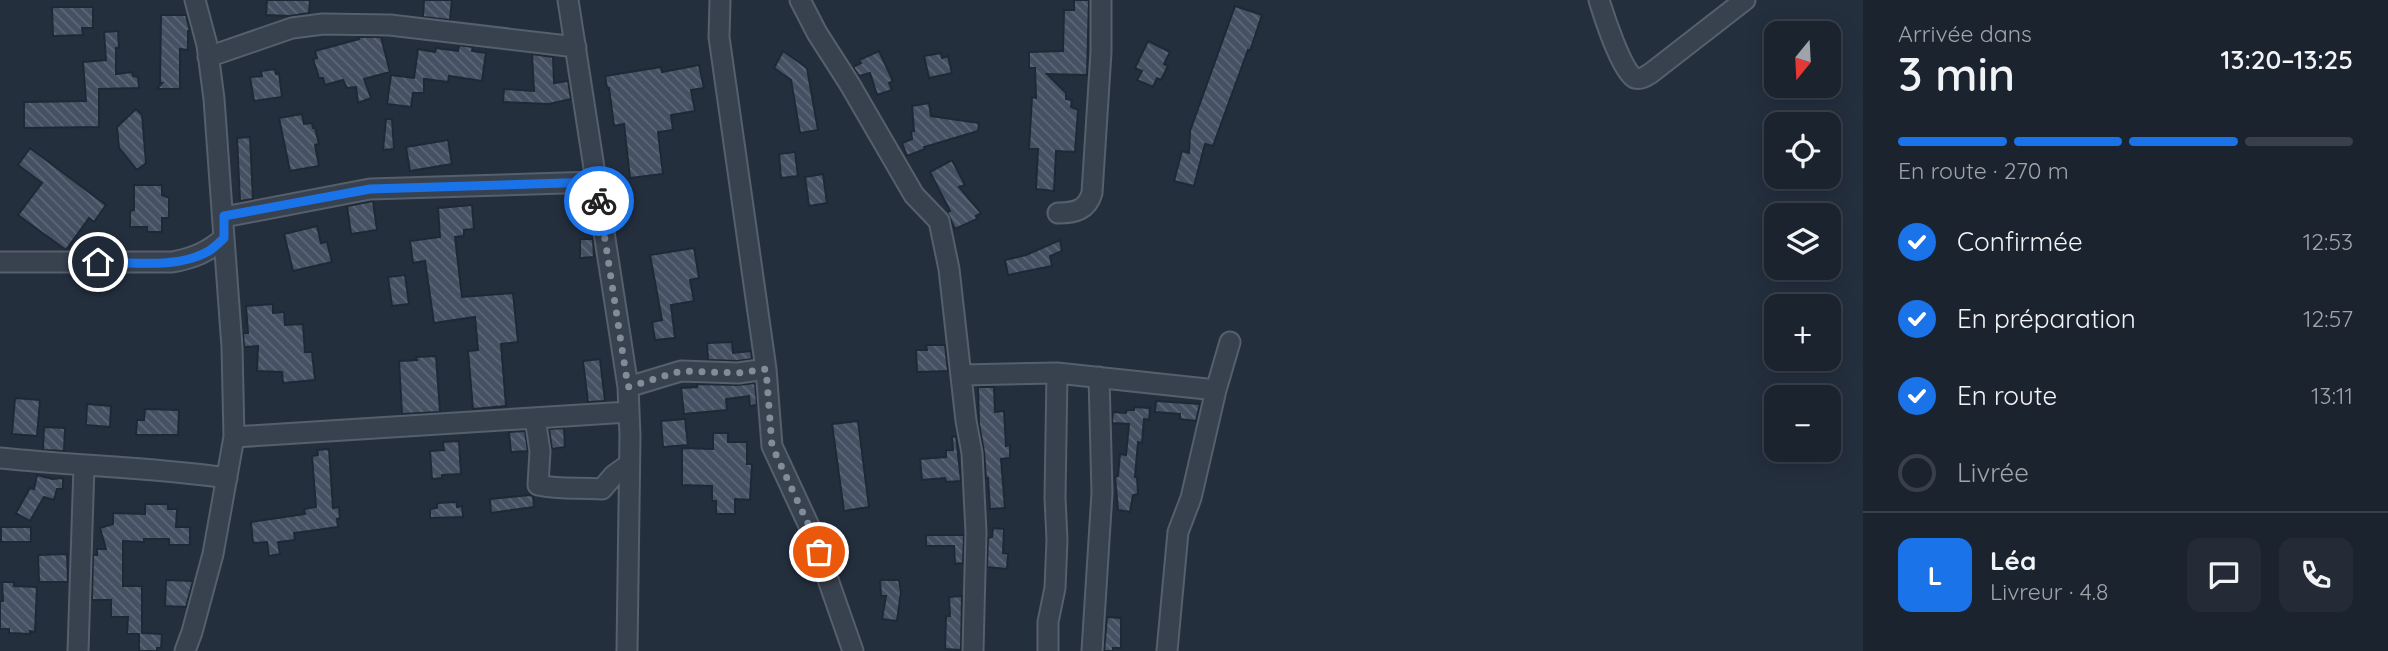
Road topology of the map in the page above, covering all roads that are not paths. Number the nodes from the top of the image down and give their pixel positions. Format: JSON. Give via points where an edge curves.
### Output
{"nodes":[{"id":1,"x":195,"y":0,"type":"edge"},
{"id":2,"x":568,"y":0,"type":"edge"},
{"id":3,"x":720,"y":0,"type":"edge"},
{"id":4,"x":800,"y":0,"type":"edge"},
{"id":5,"x":1101,"y":0,"type":"edge"},
{"id":6,"x":1599,"y":0,"type":"edge"},
{"id":7,"x":1745,"y":0,"type":"edge"},
{"id":8,"x":576,"y":47,"type":"junction"},
{"id":9,"x":208,"y":57,"type":"junction"},
{"id":10,"x":596,"y":182,"type":"junction"},
{"id":11,"x":1058,"y":213,"type":"dead end"},
{"id":12,"x":224,"y":216,"type":"junction"},
{"id":13,"x":224,"y":238,"type":"junction"},
{"id":14,"x":0,"y":262,"type":"edge"},
{"id":15,"x":1230,"y":342,"type":"dead end"},
{"id":16,"x":766,"y":369,"type":"junction"},
{"id":17,"x":1058,"y":373,"type":"junction"},
{"id":18,"x":962,"y":374,"type":"junction"},
{"id":19,"x":1099,"y":377,"type":"junction"},
{"id":20,"x":628,"y":387,"type":"junction"},
{"id":21,"x":1216,"y":390,"type":"junction"},
{"id":22,"x":628,"y":412,"type":"junction"},
{"id":23,"x":535,"y":418,"type":"junction"},
{"id":24,"x":234,"y":437,"type":"junction"},
{"id":25,"x":0,"y":458,"type":"edge"},
{"id":26,"x":628,"y":465,"type":"junction"},
{"id":27,"x":84,"y":466,"type":"junction"},
{"id":28,"x":227,"y":478,"type":"junction"},
{"id":29,"x":626,"y":650,"type":"edge"},
{"id":30,"x":78,"y":651,"type":"edge"},
{"id":31,"x":185,"y":651,"type":"edge"},
{"id":32,"x":853,"y":651,"type":"edge"},
{"id":33,"x":973,"y":651,"type":"edge"},
{"id":34,"x":1048,"y":651,"type":"edge"},
{"id":35,"x":1092,"y":651,"type":"edge"},
{"id":36,"x":1167,"y":651,"type":"edge"}],
"edges":[{"from":1,"to":9,"type":"street"},
{"from":2,"to":8,"type":"street"},
{"from":3,"to":16,"type":"street","via":[[724,78]]},
{"from":4,"to":18,"type":"street","via":[[914,195],[939,222]]},
{"from":5,"to":11,"type":"street","via":[[1092,192],[1090,201],[1077,212]]},
{"from":6,"to":7,"type":"street","via":[[1630,75],[1643,78]]},
{"from":8,"to":9,"type":"street","via":[[390,25],[323,24],[292,28]]},
{"from":8,"to":10,"type":"street"},
{"from":9,"to":12,"type":"street"},
{"from":10,"to":12,"type":"street","via":[[370,189]]},
{"from":10,"to":20,"type":"street"},
{"from":12,"to":13,"type":"street"},
{"from":13,"to":14,"type":"street","via":[[209,251],[172,262]]},
{"from":13,"to":24,"type":"street"},
{"from":15,"to":21,"type":"street"},
{"from":16,"to":20,"type":"street","via":[[681,371]]},
{"from":16,"to":32,"type":"street","via":[[772,446],[810,528]]},
{"from":17,"to":18,"type":"street"},
{"from":17,"to":19,"type":"street"},
{"from":17,"to":34,"type":"street","via":[[1058,540]]},
{"from":18,"to":33,"type":"street","via":[[976,505]]},
{"from":19,"to":21,"type":"street"},
{"from":19,"to":35,"type":"street","via":[[1102,493]]},
{"from":20,"to":22,"type":"street"},
{"from":21,"to":36,"type":"street","via":[[1191,498],[1178,532]]},
{"from":22,"to":23,"type":"street"},
{"from":22,"to":26,"type":"street"},
{"from":23,"to":24,"type":"street"},
{"from":23,"to":26,"type":"street","via":[[540,451],[538,485],[602,489]]},
{"from":24,"to":28,"type":"street"},
{"from":25,"to":27,"type":"street"},
{"from":26,"to":29,"type":"street"},
{"from":27,"to":28,"type":"street"},
{"from":27,"to":30,"type":"street"},
{"from":28,"to":31,"type":"street","via":[[204,589]]}]}
